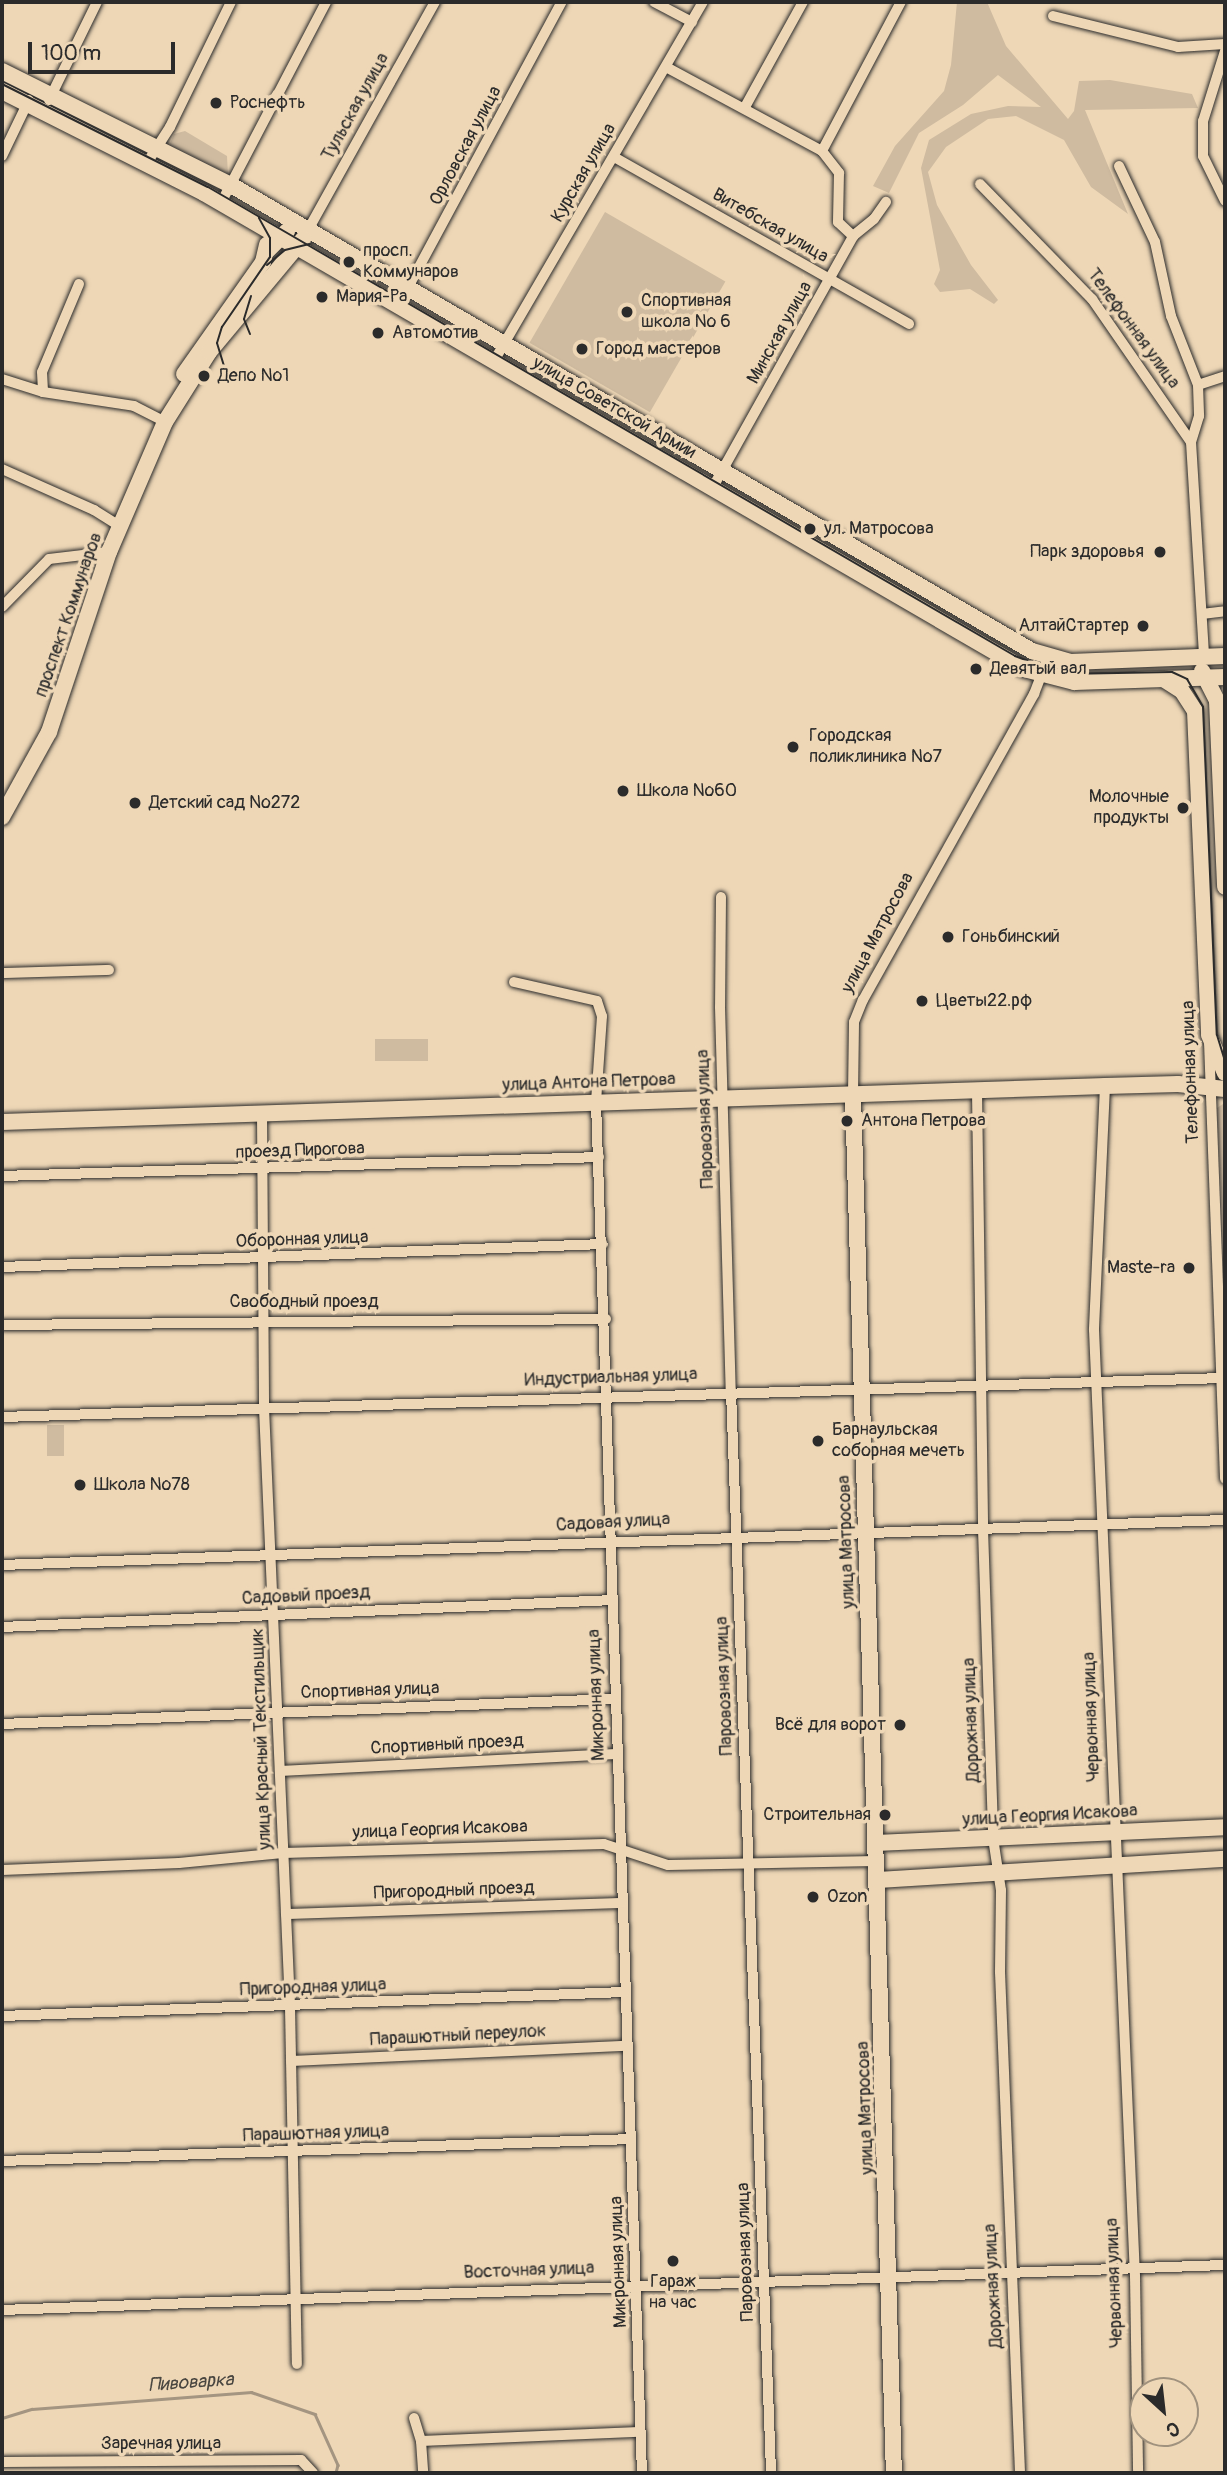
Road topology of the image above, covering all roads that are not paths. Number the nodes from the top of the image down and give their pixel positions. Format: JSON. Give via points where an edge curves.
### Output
{"nodes":[{"id":1,"x":97,"y":2,"type":"edge"},
{"id":2,"x":230,"y":2,"type":"edge"},
{"id":3,"x":326,"y":2,"type":"edge"},
{"id":4,"x":435,"y":2,"type":"edge"},
{"id":5,"x":562,"y":2,"type":"edge"},
{"id":6,"x":654,"y":2,"type":"edge"},
{"id":7,"x":703,"y":2,"type":"edge"},
{"id":8,"x":803,"y":2,"type":"edge"},
{"id":9,"x":901,"y":2,"type":"edge"},
{"id":10,"x":1053,"y":16,"type":"dead end"},
{"id":11,"x":692,"y":22,"type":"junction"},
{"id":12,"x":1225,"y":44,"type":"edge"},
{"id":13,"x":1225,"y":51,"type":"edge"},
{"id":14,"x":666,"y":67,"type":"junction"},
{"id":15,"x":2,"y":71,"type":"edge"},
{"id":16,"x":35,"y":88,"type":"junction"},
{"id":17,"x":2,"y":91,"type":"edge"},
{"id":18,"x":51,"y":96,"type":"junction"},
{"id":19,"x":27,"y":104,"type":"junction"},
{"id":20,"x":745,"y":107,"type":"junction"},
{"id":21,"x":43,"y":112,"type":"junction"},
{"id":22,"x":155,"y":146,"type":"junction"},
{"id":23,"x":822,"y":151,"type":"junction"},
{"id":24,"x":2,"y":156,"type":"edge"},
{"id":25,"x":614,"y":157,"type":"junction"},
{"id":26,"x":146,"y":163,"type":"junction"},
{"id":27,"x":1119,"y":166,"type":"dead end"},
{"id":28,"x":980,"y":184,"type":"dead end"},
{"id":29,"x":231,"y":185,"type":"junction"},
{"id":30,"x":1225,"y":201,"type":"edge"},
{"id":31,"x":886,"y":202,"type":"dead end"},
{"id":32,"x":221,"y":203,"type":"junction"},
{"id":33,"x":255,"y":223,"type":"junction"},
{"id":34,"x":308,"y":230,"type":"junction"},
{"id":35,"x":279,"y":236,"type":"junction"},
{"id":36,"x":853,"y":236,"type":"junction"},
{"id":37,"x":298,"y":247,"type":"junction"},
{"id":38,"x":266,"y":253,"type":"junction"},
{"id":39,"x":830,"y":280,"type":"junction"},
{"id":40,"x":79,"y":284,"type":"dead end"},
{"id":41,"x":409,"y":288,"type":"junction"},
{"id":42,"x":398,"y":306,"type":"junction"},
{"id":43,"x":909,"y":324,"type":"dead end"},
{"id":44,"x":504,"y":344,"type":"junction"},
{"id":45,"x":494,"y":361,"type":"junction"},
{"id":46,"x":1225,"y":376,"type":"edge"},
{"id":47,"x":2,"y":379,"type":"edge"},
{"id":48,"x":1198,"y":385,"type":"junction"},
{"id":49,"x":43,"y":392,"type":"junction"},
{"id":50,"x":165,"y":422,"type":"junction"},
{"id":51,"x":1191,"y":442,"type":"junction"},
{"id":52,"x":2,"y":469,"type":"edge"},
{"id":53,"x":723,"y":470,"type":"junction"},
{"id":54,"x":713,"y":487,"type":"junction"},
{"id":55,"x":120,"y":526,"type":"junction"},
{"id":56,"x":860,"y":551,"type":"junction"},
{"id":57,"x":109,"y":552,"type":"junction"},
{"id":58,"x":850,"y":568,"type":"junction"},
{"id":59,"x":2,"y":607,"type":"edge"},
{"id":60,"x":1225,"y":611,"type":"edge"},
{"id":61,"x":1202,"y":614,"type":"junction"},
{"id":62,"x":1225,"y":656,"type":"edge"},
{"id":63,"x":1048,"y":658,"type":"junction"},
{"id":64,"x":1200,"y":670,"type":"junction"},
{"id":65,"x":1042,"y":677,"type":"junction"},
{"id":66,"x":1225,"y":677,"type":"edge"},
{"id":67,"x":1163,"y":679,"type":"junction"},
{"id":68,"x":1190,"y":700,"type":"junction"},
{"id":69,"x":2,"y":817,"type":"edge"},
{"id":70,"x":1225,"y":870,"type":"edge"},
{"id":71,"x":1225,"y":887,"type":"edge"},
{"id":72,"x":721,"y":897,"type":"dead end"},
{"id":73,"x":108,"y":970,"type":"dead end"},
{"id":74,"x":2,"y":973,"type":"edge"},
{"id":75,"x":514,"y":982,"type":"dead end"},
{"id":76,"x":1219,"y":1081,"type":"edge"},
{"id":77,"x":1105,"y":1086,"type":"junction"},
{"id":78,"x":977,"y":1091,"type":"junction"},
{"id":79,"x":853,"y":1095,"type":"junction"},
{"id":80,"x":722,"y":1099,"type":"junction"},
{"id":81,"x":596,"y":1102,"type":"junction"},
{"id":82,"x":262,"y":1113,"type":"junction"},
{"id":83,"x":2,"y":1122,"type":"edge"},
{"id":84,"x":599,"y":1157,"type":"junction"},
{"id":85,"x":262,"y":1170,"type":"junction"},
{"id":86,"x":2,"y":1176,"type":"edge"},
{"id":87,"x":603,"y":1244,"type":"junction"},
{"id":88,"x":262,"y":1260,"type":"junction"},
{"id":89,"x":2,"y":1267,"type":"edge"},
{"id":90,"x":606,"y":1318,"type":"junction"},
{"id":91,"x":262,"y":1319,"type":"junction"},
{"id":92,"x":2,"y":1325,"type":"edge"},
{"id":93,"x":1221,"y":1378,"type":"junction"},
{"id":94,"x":1099,"y":1380,"type":"junction"},
{"id":95,"x":980,"y":1384,"type":"junction"},
{"id":96,"x":861,"y":1388,"type":"junction"},
{"id":97,"x":731,"y":1391,"type":"junction"},
{"id":98,"x":607,"y":1396,"type":"junction"},
{"id":99,"x":264,"y":1408,"type":"junction"},
{"id":100,"x":2,"y":1417,"type":"edge"},
{"id":101,"x":1225,"y":1479,"type":"edge"},
{"id":102,"x":1225,"y":1520,"type":"edge"},
{"id":103,"x":1102,"y":1526,"type":"junction"},
{"id":104,"x":983,"y":1529,"type":"junction"},
{"id":105,"x":866,"y":1532,"type":"junction"},
{"id":106,"x":737,"y":1535,"type":"junction"},
{"id":107,"x":610,"y":1541,"type":"junction"},
{"id":108,"x":273,"y":1556,"type":"junction"},
{"id":109,"x":2,"y":1565,"type":"edge"},
{"id":110,"x":612,"y":1600,"type":"junction"},
{"id":111,"x":276,"y":1615,"type":"junction"},
{"id":112,"x":2,"y":1628,"type":"edge"},
{"id":113,"x":614,"y":1699,"type":"junction"},
{"id":114,"x":278,"y":1712,"type":"junction"},
{"id":115,"x":2,"y":1724,"type":"edge"},
{"id":116,"x":616,"y":1754,"type":"junction"},
{"id":117,"x":281,"y":1771,"type":"junction"},
{"id":118,"x":1225,"y":1827,"type":"edge"},
{"id":119,"x":1114,"y":1831,"type":"junction"},
{"id":120,"x":993,"y":1838,"type":"junction"},
{"id":121,"x":876,"y":1843,"type":"junction"},
{"id":122,"x":621,"y":1851,"type":"junction"},
{"id":123,"x":283,"y":1853,"type":"junction"},
{"id":124,"x":1225,"y":1859,"type":"edge"},
{"id":125,"x":876,"y":1861,"type":"junction"},
{"id":126,"x":750,"y":1867,"type":"junction"},
{"id":127,"x":1116,"y":1868,"type":"junction"},
{"id":128,"x":2,"y":1870,"type":"edge"},
{"id":129,"x":996,"y":1875,"type":"junction"},
{"id":130,"x":878,"y":1880,"type":"junction"},
{"id":131,"x":622,"y":1903,"type":"junction"},
{"id":132,"x":286,"y":1914,"type":"junction"},
{"id":133,"x":625,"y":1992,"type":"junction"},
{"id":134,"x":290,"y":2007,"type":"junction"},
{"id":135,"x":2,"y":2015,"type":"edge"},
{"id":136,"x":627,"y":2046,"type":"junction"},
{"id":137,"x":291,"y":2061,"type":"junction"},
{"id":138,"x":631,"y":2139,"type":"junction"},
{"id":139,"x":294,"y":2153,"type":"junction"},
{"id":140,"x":2,"y":2161,"type":"edge"},
{"id":141,"x":1225,"y":2265,"type":"edge"},
{"id":142,"x":1132,"y":2267,"type":"junction"},
{"id":143,"x":1011,"y":2273,"type":"junction"},
{"id":144,"x":890,"y":2280,"type":"junction"},
{"id":145,"x":639,"y":2284,"type":"junction"},
{"id":146,"x":764,"y":2285,"type":"junction"},
{"id":147,"x":299,"y":2296,"type":"junction"},
{"id":148,"x":2,"y":2310,"type":"edge"},
{"id":149,"x":297,"y":2364,"type":"dead end"},
{"id":150,"x":414,"y":2418,"type":"dead end"},
{"id":151,"x":639,"y":2432,"type":"junction"},
{"id":152,"x":421,"y":2441,"type":"junction"},
{"id":153,"x":2,"y":2462,"type":"edge"},
{"id":154,"x":313,"y":2473,"type":"edge"},
{"id":155,"x":423,"y":2473,"type":"edge"},
{"id":156,"x":642,"y":2473,"type":"edge"},
{"id":157,"x":771,"y":2473,"type":"edge"},
{"id":158,"x":894,"y":2473,"type":"edge"},
{"id":159,"x":1020,"y":2473,"type":"edge"},
{"id":160,"x":1138,"y":2473,"type":"edge"}],
"edges":[{"from":1,"to":18,"type":"street"},
{"from":2,"to":22,"type":"street","via":[[170,127]]},
{"from":3,"to":29,"type":"street"},
{"from":4,"to":34,"type":"street","name":"Тульская улица"},
{"from":5,"to":41,"type":"street","name":"Орловская улица"},
{"from":6,"to":11,"type":"street"},
{"from":7,"to":11,"type":"street","name":"Курская улица"},
{"from":8,"to":20,"type":"street"},
{"from":9,"to":23,"type":"street"},
{"from":10,"to":12,"type":"street","via":[[1178,47]]},
{"from":11,"to":14,"type":"street","name":"Курская улица"},
{"from":13,"to":30,"type":"street","via":[[1203,121],[1203,156]]},
{"from":14,"to":20,"type":"street"},
{"from":14,"to":25,"type":"street","name":"Курская улица"},
{"from":15,"to":16,"type":"street","name":"улица Советской Армии"},
{"from":16,"to":18,"type":"street","name":"улица Советской Армии"},
{"from":16,"to":19,"type":"street"},
{"from":17,"to":19,"type":"street","name":"улица Советской Армии"},
{"from":18,"to":21,"type":"street"},
{"from":18,"to":22,"type":"street","name":"улица Советской Армии"},
{"from":19,"to":21,"type":"street","name":"улица Советской Армии"},
{"from":19,"to":24,"type":"street"},
{"from":20,"to":23,"type":"street"},
{"from":21,"to":26,"type":"street","name":"улица Советской Армии"},
{"from":22,"to":26,"type":"street"},
{"from":22,"to":29,"type":"street","name":"улица Советской Армии"},
{"from":23,"to":36,"type":"street","via":[[838,173],[838,222]]},
{"from":25,"to":39,"type":"street","name":"Витебская улица"},
{"from":25,"to":44,"type":"street","name":"Курская улица"},
{"from":26,"to":32,"type":"street","name":"улица Советской Армии"},
{"from":27,"to":48,"type":"street","name":"Телефонная улица","via":[[1155,242],[1171,316]]},
{"from":28,"to":51,"type":"street","name":"Телефонная улица","via":[[1091,299]]},
{"from":29,"to":32,"type":"street"},
{"from":29,"to":34,"type":"street","name":"улица Советской Армии"},
{"from":31,"to":36,"type":"street","name":"Минская улица"},
{"from":32,"to":33,"type":"street","name":"улица Советской Армии"},
{"from":33,"to":35,"type":"street","name":"улица Советской Армии"},
{"from":33,"to":38,"type":"street","via":[[266,236]]},
{"from":34,"to":35,"type":"street","via":[[291,228]]},
{"from":34,"to":37,"type":"street","name":"проспект Коммунаров"},
{"from":34,"to":41,"type":"street","name":"улица Советской Армии"},
{"from":35,"to":37,"type":"street","name":"улица Советской Армии"},
{"from":35,"to":38,"type":"street","name":"проспект Коммунаров"},
{"from":36,"to":39,"type":"street","name":"Минская улица"},
{"from":37,"to":42,"type":"street","name":"улица Советской Армии"},
{"from":37,"to":50,"type":"street","name":"проспект Коммунаров","via":[[209,352]]},
{"from":38,"to":50,"type":"street","name":"проспект Коммунаров","via":[[190,360]]},
{"from":39,"to":43,"type":"street","name":"Витебская улица"},
{"from":39,"to":53,"type":"street","name":"Минская улица"},
{"from":40,"to":49,"type":"street","via":[[42,372]]},
{"from":41,"to":42,"type":"street","name":"Орловская улица"},
{"from":41,"to":44,"type":"street","name":"улица Советской Армии"},
{"from":42,"to":45,"type":"street","name":"улица Советской Армии"},
{"from":44,"to":45,"type":"street","name":"Курская улица"},
{"from":44,"to":53,"type":"street","name":"улица Советской Армии"},
{"from":45,"to":54,"type":"street","name":"улица Советской Армии"},
{"from":46,"to":48,"type":"street"},
{"from":47,"to":49,"type":"street"},
{"from":48,"to":51,"type":"street","name":"Телефонная улица","via":[[1199,416]]},
{"from":49,"to":50,"type":"street","via":[[134,407]]},
{"from":50,"to":55,"type":"street","name":"проспект Коммунаров"},
{"from":51,"to":61,"type":"street","name":"Телефонная улица"},
{"from":52,"to":55,"type":"street"},
{"from":53,"to":54,"type":"street","name":"Минская улица"},
{"from":53,"to":56,"type":"street","name":"улица Советской Армии"},
{"from":54,"to":58,"type":"street","name":"улица Советской Армии"},
{"from":55,"to":57,"type":"street","name":"проспект Коммунаров"},
{"from":56,"to":58,"type":"street"},
{"from":56,"to":63,"type":"street","name":"улица Советской Армии"},
{"from":57,"to":59,"type":"street","via":[[49,559]]},
{"from":57,"to":69,"type":"street","name":"проспект Коммунаров","via":[[49,732]]},
{"from":58,"to":65,"type":"street","name":"улица Советской Армии"},
{"from":60,"to":61,"type":"street"},
{"from":61,"to":64,"type":"street","name":"Телефонная улица"},
{"from":62,"to":64,"type":"street","name":"улица Советской Армии"},
{"from":63,"to":64,"type":"street","name":"улица Советской Армии","via":[[1070,662],[1179,658]]},
{"from":63,"to":65,"type":"street","name":"улица Матросова"},
{"from":64,"to":66,"type":"street","name":"улица Советской Армии"},
{"from":64,"to":67,"type":"street","name":"улица Советской Армии"},
{"from":64,"to":68,"type":"street","name":"Телефонная улица"},
{"from":64,"to":70,"type":"street","name":"Телефонная улица","via":[[1217,701]]},
{"from":65,"to":67,"type":"street","name":"улица Советской Армии","via":[[1074,682]]},
{"from":65,"to":79,"type":"street","name":"улица Матросова","via":[[863,1000],[854,1022]]},
{"from":67,"to":68,"type":"street"},
{"from":68,"to":76,"type":"street","name":"Телефонная улица","via":[[1196,721],[1209,1035]]},
{"from":70,"to":71,"type":"street","name":"Телефонная улица"},
{"from":72,"to":80,"type":"street","name":"Паровозная улица"},
{"from":73,"to":74,"type":"street"},
{"from":75,"to":81,"type":"street","name":"Микронная улица","via":[[597,1001],[602,1016]]},
{"from":76,"to":77,"type":"street","name":"улица Антона Петрова"},
{"from":76,"to":93,"type":"street","name":"Телефонная улица"},
{"from":77,"to":78,"type":"street","name":"улица Антона Петрова"},
{"from":77,"to":94,"type":"street","name":"Червонная улица","via":[[1094,1330]]},
{"from":78,"to":79,"type":"street","name":"улица Антона Петрова"},
{"from":78,"to":95,"type":"street","name":"Дорожная улица"},
{"from":79,"to":80,"type":"street","name":"улица Антона Петрова"},
{"from":79,"to":96,"type":"street","name":"улица Матросова"},
{"from":80,"to":81,"type":"street","name":"улица Антона Петрова"},
{"from":80,"to":97,"type":"street","name":"Паровозная улица"},
{"from":81,"to":82,"type":"street","name":"улица Антона Петрова"},
{"from":81,"to":84,"type":"street","name":"Микронная улица"},
{"from":82,"to":83,"type":"street","name":"улица Антона Петрова"},
{"from":82,"to":85,"type":"street","name":"улица Красный Текстильщик"},
{"from":84,"to":85,"type":"street","name":"проезд Пирогова"},
{"from":84,"to":87,"type":"street","name":"Микронная улица"},
{"from":85,"to":86,"type":"street","name":"проезд Пирогова"},
{"from":85,"to":88,"type":"street","name":"улица Красный Текстильщик"},
{"from":87,"to":88,"type":"street","name":"Оборонная улица"},
{"from":87,"to":90,"type":"street","name":"Микронная улица"},
{"from":88,"to":89,"type":"street","name":"Оборонная улица"},
{"from":88,"to":91,"type":"street","name":"улица Красный Текстильщик"},
{"from":90,"to":91,"type":"street","name":"Свободный проезд"},
{"from":90,"to":98,"type":"street","name":"Микронная улица"},
{"from":91,"to":92,"type":"street","name":"Свободный проезд"},
{"from":91,"to":99,"type":"street","name":"улица Красный Текстильщик"},
{"from":93,"to":94,"type":"street","name":"Индустриальная улица"},
{"from":93,"to":101,"type":"street","name":"Телефонная улица"},
{"from":94,"to":95,"type":"street","name":"Индустриальная улица"},
{"from":94,"to":103,"type":"street","name":"Червонная улица"},
{"from":95,"to":96,"type":"street","name":"Индустриальная улица"},
{"from":95,"to":104,"type":"street","name":"Дорожная улица"},
{"from":96,"to":97,"type":"street","name":"Индустриальная улица"},
{"from":96,"to":105,"type":"street","name":"улица Матросова"},
{"from":97,"to":98,"type":"street","name":"Индустриальная улица"},
{"from":97,"to":106,"type":"street","name":"Паровозная улица"},
{"from":98,"to":99,"type":"street","name":"Индустриальная улица"},
{"from":98,"to":107,"type":"street","name":"Микронная улица"},
{"from":99,"to":100,"type":"street","name":"Индустриальная улица"},
{"from":99,"to":108,"type":"street","name":"улица Красный Текстильщик"},
{"from":102,"to":103,"type":"street","name":"Садовая улица"},
{"from":103,"to":104,"type":"street","name":"Садовая улица"},
{"from":103,"to":119,"type":"street","name":"Червонная улица"},
{"from":104,"to":105,"type":"street","name":"Садовая улица"},
{"from":104,"to":120,"type":"street","name":"Дорожная улица"},
{"from":105,"to":106,"type":"street","name":"Садовая улица"},
{"from":105,"to":121,"type":"street","name":"улица Матросова"},
{"from":106,"to":107,"type":"street","name":"Садовая улица"},
{"from":106,"to":126,"type":"street","name":"Паровозная улица"},
{"from":107,"to":108,"type":"street","name":"Садовая улица"},
{"from":107,"to":110,"type":"street","name":"Микронная улица"},
{"from":108,"to":109,"type":"street","name":"Садовая улица"},
{"from":108,"to":111,"type":"street","name":"улица Красный Текстильщик"},
{"from":110,"to":111,"type":"street","name":"Садовый проезд"},
{"from":110,"to":113,"type":"street","name":"Микронная улица"},
{"from":111,"to":112,"type":"street","name":"Садовый проезд"},
{"from":111,"to":114,"type":"street","name":"улица Красный Текстильщик"},
{"from":113,"to":114,"type":"street","name":"Спортивная улица"},
{"from":113,"to":116,"type":"street","name":"Микронная улица"},
{"from":114,"to":115,"type":"street","name":"Спортивная улица"},
{"from":114,"to":117,"type":"street","name":"улица Красный Текстильщик"},
{"from":116,"to":117,"type":"street","name":"Спортивный проезд"},
{"from":116,"to":122,"type":"street","name":"Микронная улица"},
{"from":117,"to":123,"type":"street","name":"улица Красный Текстильщик"},
{"from":118,"to":119,"type":"street","name":"улица Георгия Исакова"},
{"from":119,"to":120,"type":"street","name":"улица Георгия Исакова"},
{"from":119,"to":127,"type":"street","name":"Червонная улица"},
{"from":120,"to":121,"type":"street","name":"улица Георгия Исакова"},
{"from":120,"to":129,"type":"street","name":"Дорожная улица"},
{"from":121,"to":125,"type":"street","name":"улица Матросова"},
{"from":122,"to":123,"type":"street","name":"улица Георгия Исакова","via":[[604,1844]]},
{"from":122,"to":126,"type":"street","name":"улица Георгия Исакова","via":[[668,1865]]},
{"from":122,"to":131,"type":"street","name":"Микронная улица"},
{"from":123,"to":128,"type":"street","name":"улица Георгия Исакова","via":[[179,1863]]},
{"from":123,"to":132,"type":"street","name":"улица Красный Текстильщик"},
{"from":124,"to":127,"type":"street"},
{"from":125,"to":126,"type":"street","name":"улица Георгия Исакова"},
{"from":125,"to":130,"type":"street","name":"улица Матросова"},
{"from":126,"to":146,"type":"street","name":"Паровозная улица"},
{"from":127,"to":129,"type":"street"},
{"from":127,"to":142,"type":"street","name":"Червонная улица"},
{"from":129,"to":130,"type":"street"},
{"from":129,"to":143,"type":"street","name":"Дорожная улица","via":[[1001,1890]]},
{"from":130,"to":144,"type":"street","name":"улица Матросова"},
{"from":131,"to":132,"type":"street","name":"Пригородный проезд"},
{"from":131,"to":133,"type":"street","name":"Микронная улица"},
{"from":132,"to":134,"type":"street","name":"улица Красный Текстильщик"},
{"from":133,"to":134,"type":"street","name":"Пригородная улица"},
{"from":133,"to":136,"type":"street","name":"Микронная улица"},
{"from":134,"to":135,"type":"street","name":"Пригородная улица"},
{"from":134,"to":137,"type":"street","name":"улица Красный Текстильщик"},
{"from":136,"to":137,"type":"street","name":"Парашютный переулок"},
{"from":136,"to":138,"type":"street","name":"Микронная улица"},
{"from":137,"to":139,"type":"street","name":"улица Красный Текстильщик"},
{"from":138,"to":139,"type":"street","name":"Парашютная улица"},
{"from":138,"to":145,"type":"street","name":"Микронная улица"},
{"from":139,"to":140,"type":"street","name":"Парашютная улица"},
{"from":139,"to":147,"type":"street","name":"улица Красный Текстильщик"},
{"from":141,"to":142,"type":"street","name":"Восточная улица"},
{"from":142,"to":143,"type":"street","name":"Восточная улица"},
{"from":142,"to":160,"type":"street","name":"Червонная улица"},
{"from":143,"to":144,"type":"street","name":"Восточная улица"},
{"from":143,"to":159,"type":"street","name":"Дорожная улица"},
{"from":144,"to":146,"type":"street","name":"Восточная улица"},
{"from":144,"to":158,"type":"street","name":"улица Матросова"},
{"from":145,"to":146,"type":"street","name":"Восточная улица"},
{"from":145,"to":147,"type":"street","name":"Восточная улица"},
{"from":145,"to":151,"type":"street","name":"Микронная улица"},
{"from":146,"to":157,"type":"street","name":"Паровозная улица"},
{"from":147,"to":148,"type":"street","name":"Восточная улица"},
{"from":147,"to":149,"type":"street","name":"улица Красный Текстильщик"},
{"from":150,"to":152,"type":"street"},
{"from":151,"to":152,"type":"street"},
{"from":151,"to":156,"type":"street","name":"Микронная улица"},
{"from":152,"to":155,"type":"street"},
{"from":153,"to":154,"type":"street","name":"Заречная улица","via":[[301,2460]]}]}
